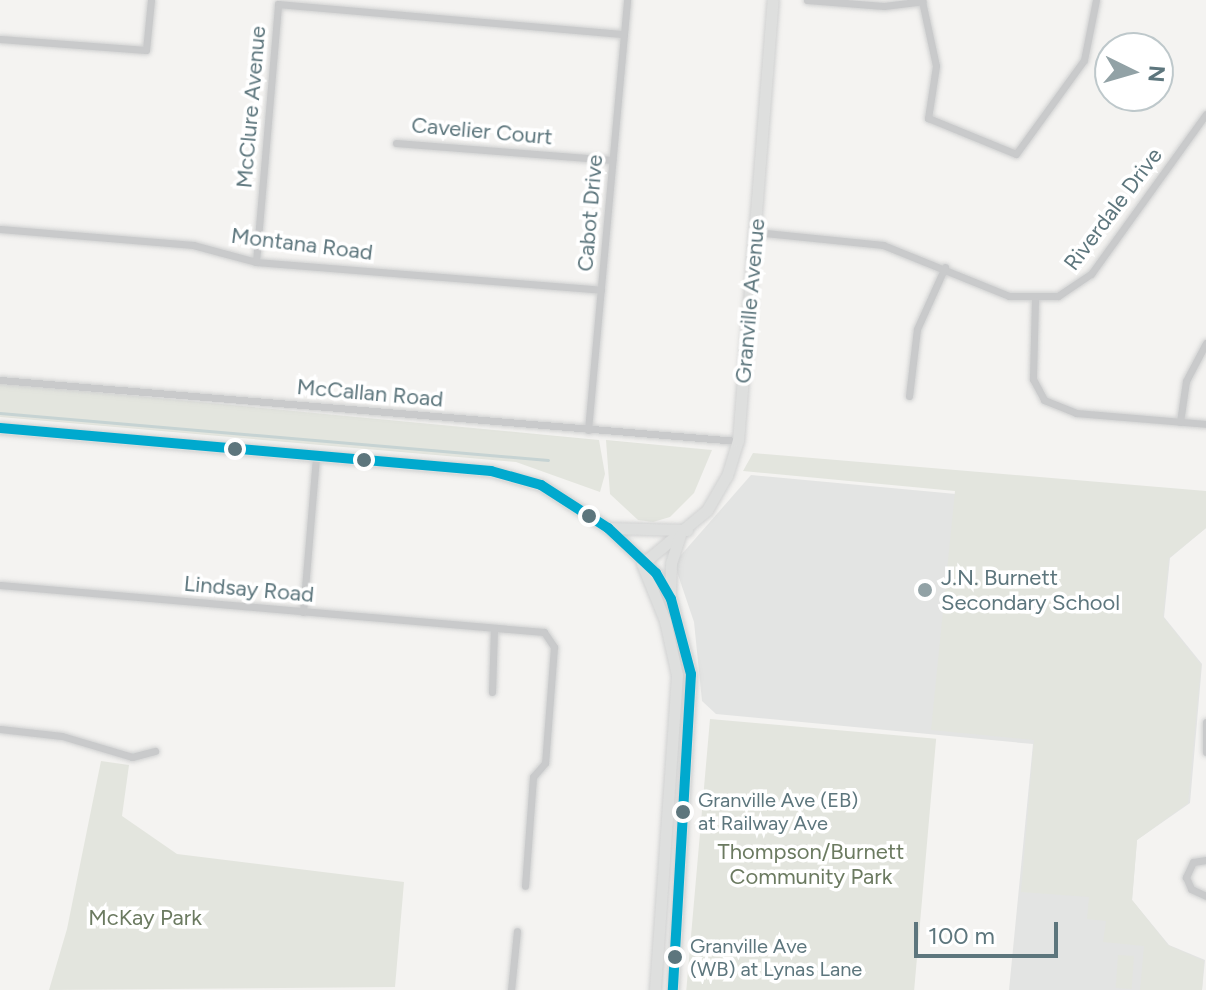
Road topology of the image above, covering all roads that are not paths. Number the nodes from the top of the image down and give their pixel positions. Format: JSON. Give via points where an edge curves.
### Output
{"nodes":[{"id":1,"x":151,"y":0,"type":"edge"},
{"id":2,"x":627,"y":0,"type":"edge"},
{"id":3,"x":773,"y":0,"type":"edge"},
{"id":4,"x":807,"y":0,"type":"edge"},
{"id":5,"x":1096,"y":0,"type":"edge"},
{"id":6,"x":924,"y":1,"type":"edge"},
{"id":7,"x":624,"y":34,"type":"junction"},
{"id":8,"x":0,"y":39,"type":"edge"},
{"id":9,"x":1206,"y":114,"type":"edge"},
{"id":10,"x":396,"y":143,"type":"dead end"},
{"id":11,"x":612,"y":160,"type":"junction"},
{"id":12,"x":0,"y":229,"type":"edge"},
{"id":13,"x":755,"y":232,"type":"junction"},
{"id":14,"x":256,"y":262,"type":"junction"},
{"id":15,"x":945,"y":267,"type":"junction"},
{"id":16,"x":601,"y":290,"type":"junction"},
{"id":17,"x":1035,"y":300,"type":"junction"},
{"id":18,"x":1206,"y":343,"type":"edge"},
{"id":19,"x":0,"y":380,"type":"edge"},
{"id":20,"x":909,"y":396,"type":"dead end"},
{"id":21,"x":1180,"y":422,"type":"junction"},
{"id":22,"x":1206,"y":424,"type":"edge"},
{"id":23,"x":0,"y":428,"type":"edge"},
{"id":24,"x":588,"y":430,"type":"junction"},
{"id":25,"x":738,"y":441,"type":"junction"},
{"id":26,"x":316,"y":456,"type":"junction"},
{"id":27,"x":608,"y":528,"type":"junction"},
{"id":28,"x":684,"y":532,"type":"junction"},
{"id":29,"x":642,"y":564,"type":"junction"},
{"id":30,"x":0,"y":585,"type":"edge"},
{"id":31,"x":671,"y":599,"type":"junction"},
{"id":32,"x":303,"y":612,"type":"junction"},
{"id":33,"x":494,"y":629,"type":"junction"},
{"id":34,"x":492,"y":692,"type":"dead end"},
{"id":35,"x":1206,"y":722,"type":"edge"},
{"id":36,"x":0,"y":729,"type":"edge"},
{"id":37,"x":155,"y":751,"type":"dead end"},
{"id":38,"x":1206,"y":752,"type":"edge"},
{"id":39,"x":1206,"y":860,"type":"edge"},
{"id":40,"x":525,"y":886,"type":"dead end"},
{"id":41,"x":1206,"y":896,"type":"edge"},
{"id":42,"x":517,"y":931,"type":"dead end"},
{"id":43,"x":511,"y":990,"type":"edge"},
{"id":44,"x":655,"y":990,"type":"edge"},
{"id":45,"x":673,"y":990,"type":"edge"}],
"edges":[{"from":1,"to":8,"type":"street","via":[[146,50]]},
{"from":2,"to":7,"type":"street","name":"Cabot Drive"},
{"from":3,"to":13,"type":"main road","name":"Granville Avenue"},
{"from":4,"to":6,"type":"street","via":[[884,6]]},
{"from":5,"to":6,"type":"street","via":[[1084,60],[1016,154],[928,118],[936,66]]},
{"from":7,"to":11,"type":"street","name":"Cabot Drive"},
{"from":7,"to":14,"type":"street","name":"McClure Avenue","via":[[278,4]]},
{"from":9,"to":17,"type":"street","name":"Riverdale Drive","via":[[1091,274],[1058,296]]},
{"from":10,"to":11,"type":"street","name":"Cavelier Court"},
{"from":11,"to":16,"type":"street","name":"Cabot Drive"},
{"from":12,"to":14,"type":"street","name":"Montana Road","via":[[193,245]]},
{"from":13,"to":15,"type":"street","via":[[868,242]]},
{"from":13,"to":25,"type":"main road","name":"Granville Avenue"},
{"from":14,"to":16,"type":"street","name":"Montana Road"},
{"from":15,"to":17,"type":"street","via":[[1009,296]]},
{"from":15,"to":20,"type":"street","via":[[917,329]]},
{"from":16,"to":24,"type":"street","name":"Cabot Drive"},
{"from":17,"to":21,"type":"street","via":[[1033,379],[1044,400],[1076,413]]},
{"from":18,"to":21,"type":"street","via":[[1186,381]]},
{"from":19,"to":24,"type":"street","name":"McCallan Road"},
{"from":21,"to":22,"type":"street"},
{"from":23,"to":26,"type":"main road"},
{"from":24,"to":25,"type":"street","name":"McCallan Road"},
{"from":25,"to":28,"type":"main road","name":"Granville Avenue","via":[[718,495]]},
{"from":26,"to":27,"type":"main road","via":[[520,476],[568,499]]},
{"from":26,"to":32,"type":"street"},
{"from":27,"to":28,"type":"main road"},
{"from":27,"to":29,"type":"main road"},
{"from":28,"to":29,"type":"main road","name":"Granville Avenue"},
{"from":28,"to":31,"type":"main road","via":[[671,563]]},
{"from":29,"to":31,"type":"main road","via":[[656,573]]},
{"from":29,"to":44,"type":"main road","via":[[665,621],[677,675]]},
{"from":30,"to":32,"type":"street","name":"Lindsay Road"},
{"from":31,"to":45,"type":"main road","via":[[685,643],[692,711]]},
{"from":32,"to":33,"type":"street","name":"Lindsay Road"},
{"from":33,"to":34,"type":"street"},
{"from":33,"to":40,"type":"street","name":"Lindsay Road","via":[[544,632],[554,647],[545,763],[533,777]]},
{"from":35,"to":38,"type":"street"},
{"from":36,"to":37,"type":"street","via":[[62,736],[132,757]]},
{"from":39,"to":41,"type":"street","via":[[1193,862],[1186,877],[1191,889]]},
{"from":42,"to":43,"type":"street"}]}
